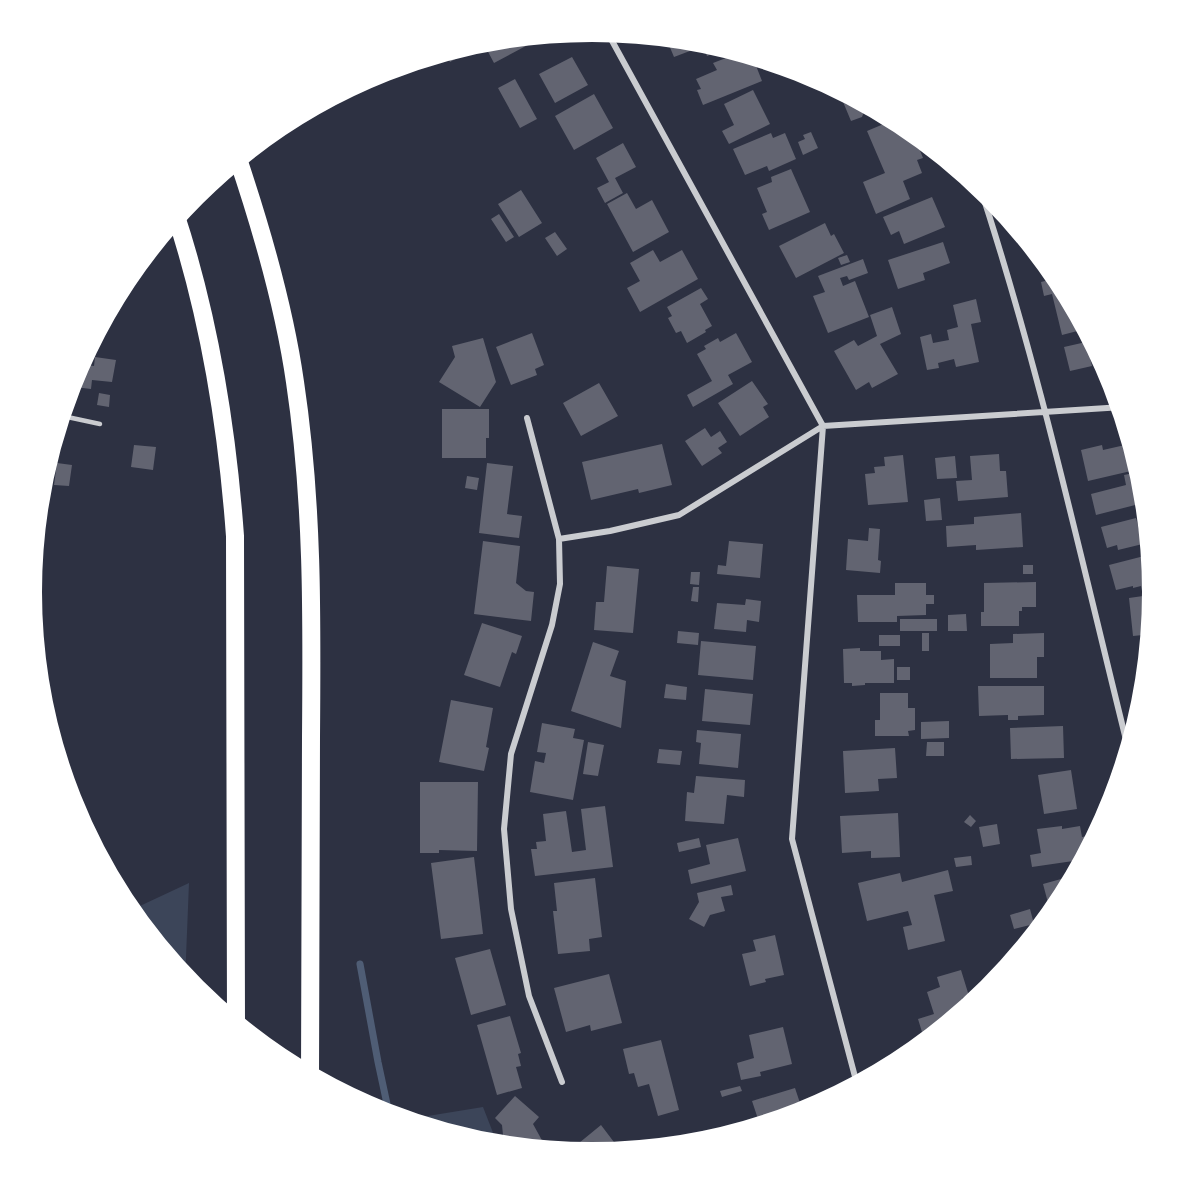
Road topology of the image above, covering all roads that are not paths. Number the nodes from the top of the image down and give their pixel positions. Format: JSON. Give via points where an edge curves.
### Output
{"nodes":[{"id":1,"x":610,"y":38,"type":"edge"},
{"id":2,"x":240,"y":164,"type":"edge"},
{"id":3,"x":984,"y":200,"type":"edge"},
{"id":4,"x":178,"y":223,"type":"edge"},
{"id":5,"x":1115,"y":408,"type":"edge"},
{"id":6,"x":1045,"y":413,"type":"junction"},
{"id":7,"x":66,"y":417,"type":"edge"},
{"id":8,"x":527,"y":418,"type":"dead end"},
{"id":9,"x":100,"y":424,"type":"dead end"},
{"id":10,"x":823,"y":426,"type":"junction"},
{"id":11,"x":559,"y":539,"type":"junction"},
{"id":12,"x":1126,"y":741,"type":"edge"},
{"id":13,"x":236,"y":1017,"type":"edge"},
{"id":14,"x":310,"y":1069,"type":"edge"},
{"id":15,"x":856,"y":1079,"type":"edge"},
{"id":16,"x":562,"y":1082,"type":"dead end"}],
"edges":[{"from":1,"to":10,"type":"street"},
{"from":2,"to":14,"type":"highway","via":[[281,304],[306,468],[312,614]]},
{"from":3,"to":6,"type":"street"},
{"from":4,"to":13,"type":"highway","via":[[205,315],[230,464],[235,536]]},
{"from":5,"to":6,"type":"street"},
{"from":6,"to":10,"type":"street"},
{"from":6,"to":12,"type":"street"},
{"from":7,"to":9,"type":"lane"},
{"from":8,"to":11,"type":"street"},
{"from":10,"to":11,"type":"street","via":[[679,515]]},
{"from":10,"to":15,"type":"street","via":[[792,839]]},
{"from":11,"to":16,"type":"street","via":[[560,584],[552,625],[511,754],[504,829],[511,909],[529,996]]}]}
